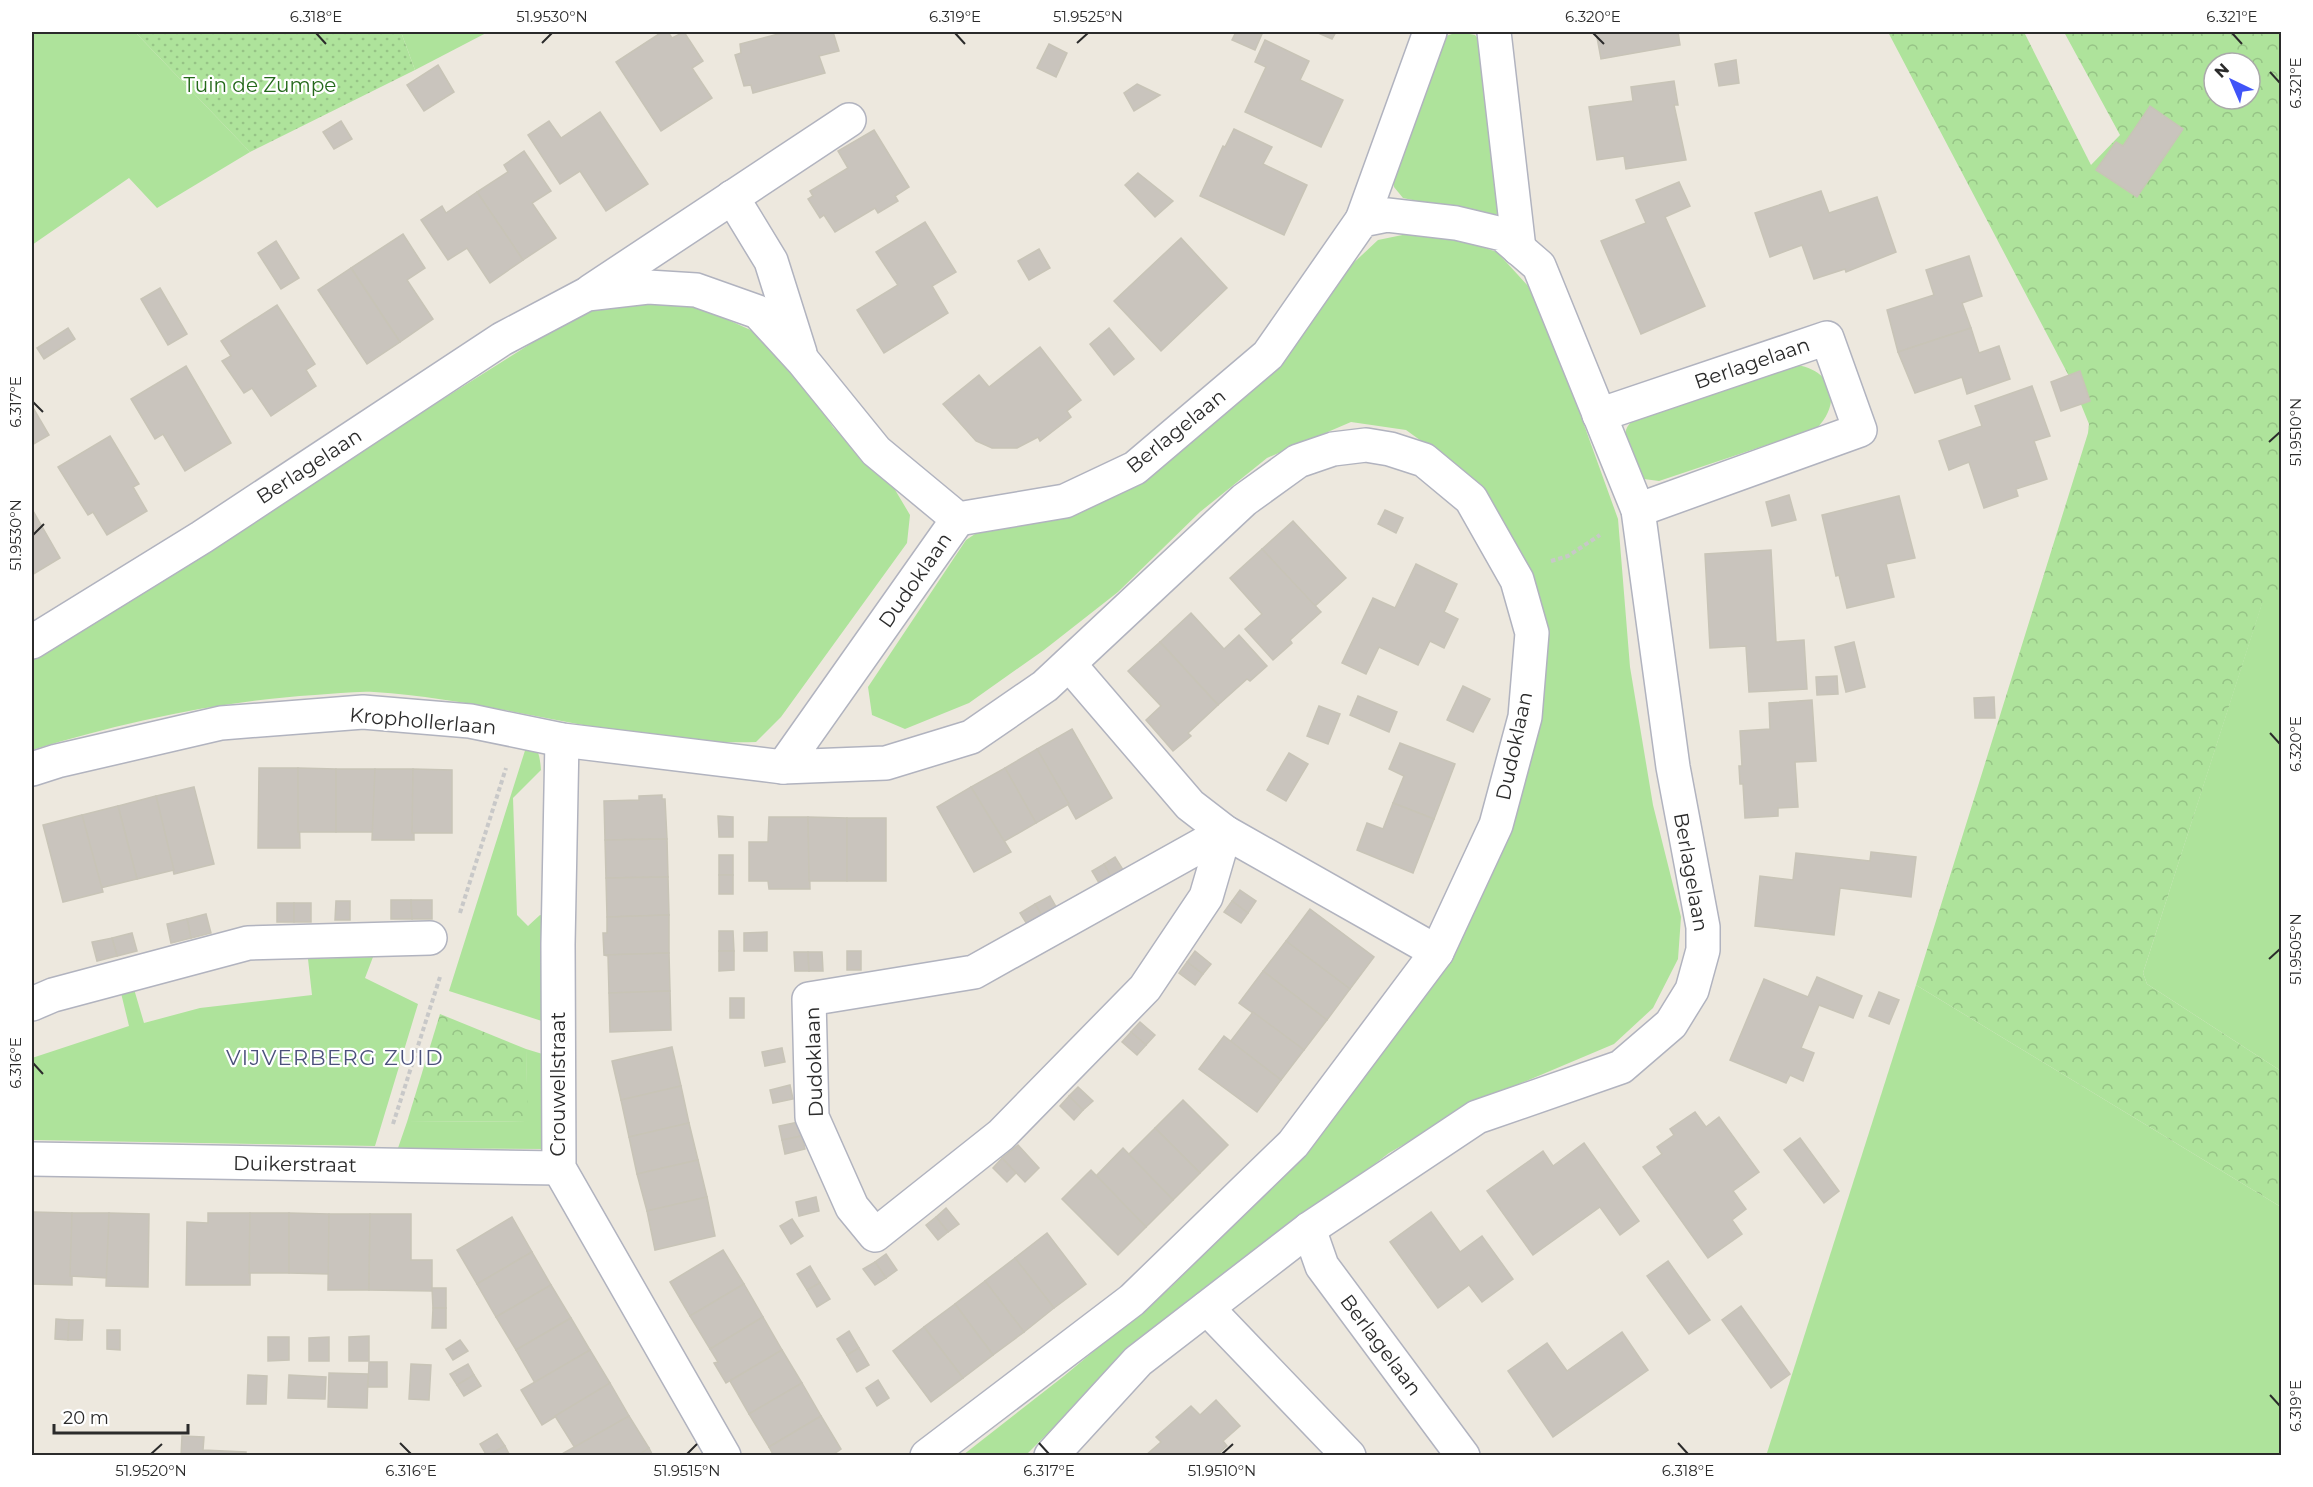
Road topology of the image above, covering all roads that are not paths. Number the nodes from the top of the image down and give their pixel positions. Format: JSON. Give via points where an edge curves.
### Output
{"nodes":[{"id":1,"x":1430,"y":32,"type":"edge"},
{"id":2,"x":1494,"y":32,"type":"edge"},
{"id":3,"x":849,"y":120,"type":"dead end"},
{"id":4,"x":732,"y":197,"type":"junction"},
{"id":5,"x":1362,"y":220,"type":"junction"},
{"id":6,"x":1519,"y":249,"type":"junction"},
{"id":7,"x":587,"y":294,"type":"junction"},
{"id":8,"x":803,"y":361,"type":"junction"},
{"id":9,"x":1599,"y":415,"type":"junction"},
{"id":10,"x":1638,"y":510,"type":"junction"},
{"id":11,"x":958,"y":519,"type":"junction"},
{"id":12,"x":32,"y":642,"type":"edge"},
{"id":13,"x":1069,"y":664,"type":"junction"},
{"id":14,"x":562,"y":740,"type":"junction"},
{"id":15,"x":783,"y":767,"type":"junction"},
{"id":16,"x":32,"y":769,"type":"edge"},
{"id":17,"x":1225,"y":832,"type":"junction"},
{"id":18,"x":430,"y":938,"type":"dead end"},
{"id":19,"x":1437,"y":952,"type":"junction"},
{"id":20,"x":32,"y":1004,"type":"edge"},
{"id":21,"x":32,"y":1159,"type":"edge"},
{"id":22,"x":559,"y":1168,"type":"junction"},
{"id":23,"x":1309,"y":1229,"type":"junction"},
{"id":24,"x":1208,"y":1308,"type":"junction"},
{"id":25,"x":724,"y":1455,"type":"edge"},
{"id":26,"x":927,"y":1455,"type":"edge"},
{"id":27,"x":1051,"y":1455,"type":"edge"},
{"id":28,"x":1348,"y":1455,"type":"edge"},
{"id":29,"x":1463,"y":1455,"type":"edge"}],
"edges":[{"from":1,"to":5,"type":"street","name":"Berlagelaan"},
{"from":2,"to":6,"type":"street"},
{"from":3,"to":4,"type":"street","name":"Berlagelaan"},
{"from":4,"to":7,"type":"street","name":"Berlagelaan"},
{"from":4,"to":8,"type":"street","name":"Berlagelaan","via":[[771,261]]},
{"from":5,"to":6,"type":"street","name":"Berlagelaan","via":[[1387,215],[1456,223],[1502,234]]},
{"from":5,"to":11,"type":"street","name":"Berlagelaan","via":[[1268,355],[1135,468],[1065,501]]},
{"from":6,"to":9,"type":"street","name":"Berlagelaan","via":[[1539,266]]},
{"from":7,"to":8,"type":"street","name":"Berlagelaan","via":[[648,287],[696,290],[758,312]]},
{"from":7,"to":12,"type":"street","name":"Berlagelaan","via":[[502,339],[202,537]]},
{"from":8,"to":11,"type":"street","name":"Berlagelaan","via":[[876,451]]},
{"from":9,"to":10,"type":"street","name":"Berlagelaan"},
{"from":9,"to":10,"type":"street","name":"Berlagelaan","via":[[1827,338],[1860,430]]},
{"from":10,"to":23,"type":"street","name":"Berlagelaan","via":[[1673,767],[1703,927],[1703,950],[1692,990],[1671,1024],[1621,1067],[1477,1117]]},
{"from":11,"to":15,"type":"street","name":"Dudoklaan"},
{"from":13,"to":15,"type":"street","name":"Dudoklaan","via":[[1045,686],[971,737],[886,763]]},
{"from":13,"to":17,"type":"street","via":[[1190,805]]},
{"from":13,"to":19,"type":"street","name":"Dudoklaan","via":[[1244,500],[1298,461],[1333,449],[1366,445],[1424,460],[1471,499],[1517,580],[1532,633],[1524,717],[1496,825]]},
{"from":14,"to":15,"type":"street","name":"Krophollerlaan"},
{"from":14,"to":16,"type":"street","name":"Krophollerlaan","via":[[470,721],[363,712],[221,723]]},
{"from":14,"to":22,"type":"street","name":"Crouwellstraat"},
{"from":17,"to":17,"type":"street","name":"Dudoklaan","via":[[974,972],[809,999],[812,1116],[852,1207],[875,1235],[1001,1135],[1145,988],[1206,897]]},
{"from":17,"to":19,"type":"street"},
{"from":18,"to":20,"type":"street","via":[[248,943]]},
{"from":19,"to":26,"type":"street","name":"Dudoklaan","via":[[1293,1144],[1132,1300]]},
{"from":21,"to":22,"type":"street","name":"Duikerstraat"},
{"from":22,"to":25,"type":"street","name":"Crouwellstraat"},
{"from":23,"to":24,"type":"street","name":"Berlagelaan"},
{"from":23,"to":29,"type":"street","name":"Berlagelaan","via":[[1322,1266]]},
{"from":24,"to":27,"type":"street","name":"Berlagelaan","via":[[1138,1361]]},
{"from":24,"to":28,"type":"street"}]}
